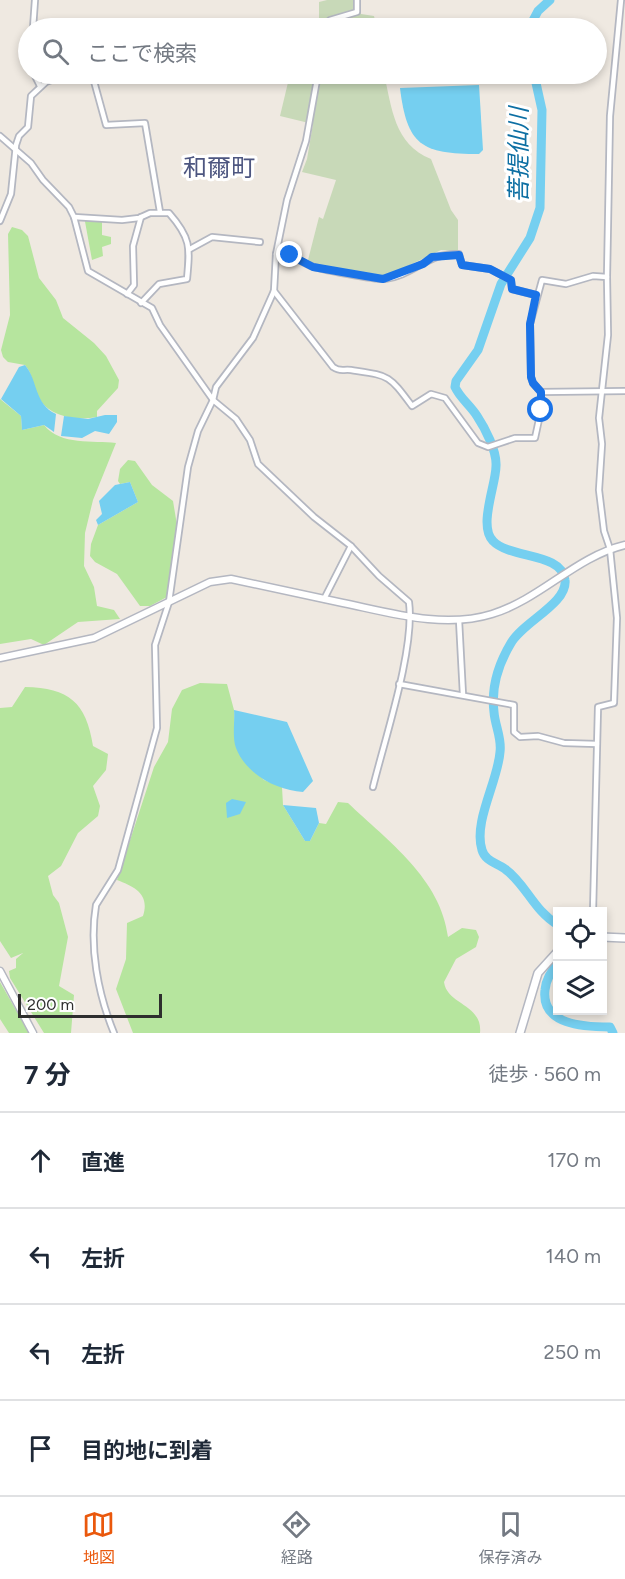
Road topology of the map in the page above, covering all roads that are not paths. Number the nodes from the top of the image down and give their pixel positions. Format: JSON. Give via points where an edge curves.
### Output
{"nodes":[{"id":1,"x":34,"y":0,"type":"edge"},
{"id":2,"x":357,"y":0,"type":"edge"},
{"id":3,"x":621,"y":0,"type":"edge"},
{"id":4,"x":33,"y":18,"type":"edge"},
{"id":5,"x":337,"y":18,"type":"edge"},
{"id":6,"x":45,"y":84,"type":"edge"},
{"id":7,"x":95,"y":84,"type":"edge"},
{"id":8,"x":316,"y":84,"type":"edge"},
{"id":9,"x":40,"y":86,"type":"joint"},
{"id":10,"x":0,"y":136,"type":"edge"},
{"id":11,"x":15,"y":151,"type":"junction"},
{"id":12,"x":160,"y":212,"type":"junction"},
{"id":13,"x":74,"y":217,"type":"junction"},
{"id":14,"x":141,"y":217,"type":"junction"},
{"id":15,"x":0,"y":221,"type":"edge"},
{"id":16,"x":260,"y":242,"type":"dead end"},
{"id":17,"x":190,"y":249,"type":"junction"},
{"id":18,"x":276,"y":254,"type":"junction"},
{"id":19,"x":607,"y":277,"type":"junction"},
{"id":20,"x":274,"y":291,"type":"junction"},
{"id":21,"x":127,"y":294,"type":"junction"},
{"id":22,"x":536,"y":295,"type":"junction"},
{"id":23,"x":141,"y":303,"type":"junction"},
{"id":24,"x":625,"y":391,"type":"edge"},
{"id":25,"x":541,"y":392,"type":"junction"},
{"id":26,"x":603,"y":393,"type":"junction"},
{"id":27,"x":213,"y":400,"type":"junction"},
{"id":28,"x":625,"y":545,"type":"edge"},
{"id":29,"x":351,"y":546,"type":"junction"},
{"id":30,"x":610,"y":549,"type":"junction"},
{"id":31,"x":324,"y":599,"type":"junction"},
{"id":32,"x":169,"y":602,"type":"junction"},
{"id":33,"x":411,"y":617,"type":"junction"},
{"id":34,"x":459,"y":620,"type":"junction"},
{"id":35,"x":0,"y":658,"type":"edge"},
{"id":36,"x":399,"y":684,"type":"junction"},
{"id":37,"x":463,"y":695,"type":"junction"},
{"id":38,"x":597,"y":744,"type":"junction"},
{"id":39,"x":373,"y":787,"type":"dead end"},
{"id":40,"x":593,"y":907,"type":"edge"},
{"id":41,"x":607,"y":938,"type":"edge"},
{"id":42,"x":625,"y":938,"type":"edge"},
{"id":43,"x":553,"y":956,"type":"edge"},
{"id":44,"x":0,"y":971,"type":"edge"},
{"id":45,"x":33,"y":1033,"type":"edge"},
{"id":46,"x":114,"y":1033,"type":"edge"},
{"id":47,"x":520,"y":1033,"type":"edge"}],
"edges":[{"from":1,"to":4,"type":"street"},
{"from":2,"to":5,"type":"street","via":[[357,12]]},
{"from":3,"to":19,"type":"street","via":[[610,116]]},
{"from":6,"to":9,"type":"street"},
{"from":7,"to":12,"type":"street","via":[[106,126],[145,123]]},
{"from":8,"to":18,"type":"street","via":[[306,141],[287,200]]},
{"from":9,"to":11,"type":"street","via":[[31,96],[28,127],[19,136]]},
{"from":10,"to":11,"type":"street"},
{"from":11,"to":13,"type":"street","via":[[31,163]]},
{"from":11,"to":15,"type":"street","via":[[11,194]]},
{"from":12,"to":14,"type":"street"},
{"from":12,"to":17,"type":"street","via":[[170,213],[184,230]]},
{"from":13,"to":14,"type":"street"},
{"from":13,"to":21,"type":"street","via":[[88,271]]},
{"from":14,"to":21,"type":"street","via":[[133,246],[134,285]]},
{"from":16,"to":17,"type":"street","via":[[212,237]]},
{"from":17,"to":23,"type":"street","via":[[187,279],[159,284]]},
{"from":18,"to":20,"type":"street"},
{"from":18,"to":22,"type":"street","via":[[290,255],[313,267],[383,279],[432,257],[459,255],[462,265],[496,271],[511,280],[512,289]]},
{"from":19,"to":22,"type":"street","via":[[593,276],[566,284],[542,280]]},
{"from":19,"to":26,"type":"street"},
{"from":20,"to":25,"type":"street","via":[[333,367],[391,379],[412,406],[431,394],[445,398],[478,443],[488,447],[515,438],[535,438]]},
{"from":20,"to":27,"type":"street","via":[[253,338],[216,387]]},
{"from":21,"to":23,"type":"street"},
{"from":22,"to":25,"type":"street","via":[[530,324],[531,377]]},
{"from":23,"to":27,"type":"street","via":[[152,308]]},
{"from":24,"to":26,"type":"street"},
{"from":25,"to":26,"type":"street"},
{"from":26,"to":30,"type":"street","via":[[599,490]]},
{"from":27,"to":29,"type":"street","via":[[236,419],[250,440],[258,464]]},
{"from":27,"to":32,"type":"street","via":[[198,431],[188,466]]},
{"from":28,"to":30,"type":"street"},
{"from":29,"to":31,"type":"street"},
{"from":29,"to":33,"type":"street","via":[[409,602]]},
{"from":30,"to":34,"type":"street","via":[[524,602],[491,615]]},
{"from":30,"to":38,"type":"street","via":[[617,618],[615,701],[598,706]]},
{"from":31,"to":32,"type":"street","via":[[231,579],[210,582]]},
{"from":31,"to":33,"type":"street"},
{"from":32,"to":35,"type":"street","via":[[94,639]]},
{"from":32,"to":46,"type":"street","via":[[155,645],[157,728],[118,870],[95,911],[94,937],[102,998]]},
{"from":33,"to":34,"type":"street"},
{"from":33,"to":36,"type":"street"},
{"from":34,"to":37,"type":"street"},
{"from":36,"to":37,"type":"street"},
{"from":36,"to":39,"type":"street"},
{"from":37,"to":38,"type":"street","via":[[514,705],[514,732],[520,737]]},
{"from":38,"to":40,"type":"street"},
{"from":41,"to":42,"type":"main road"},
{"from":43,"to":47,"type":"main road","via":[[538,973]]},
{"from":44,"to":45,"type":"street"}]}
